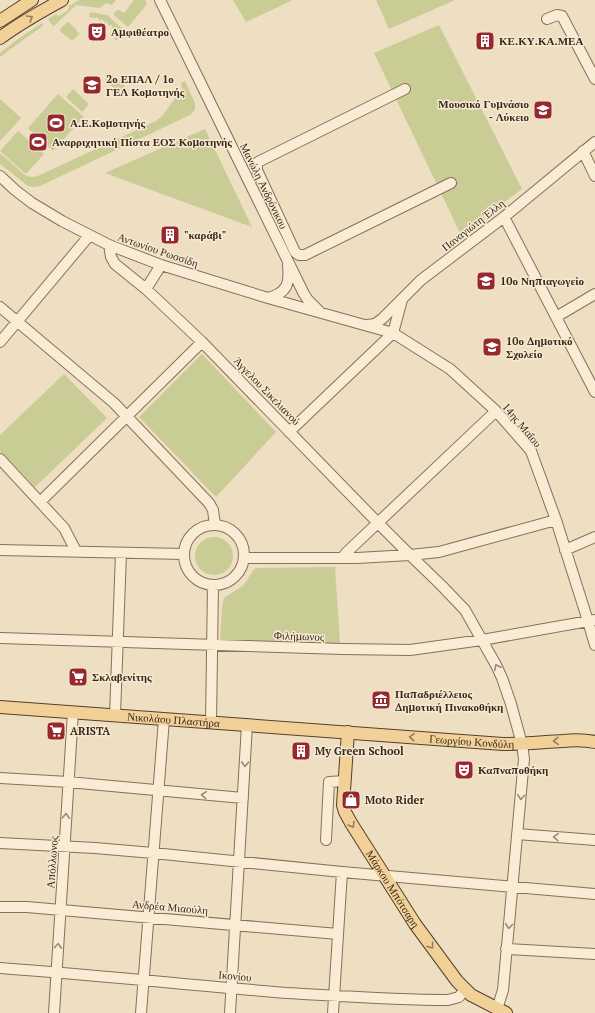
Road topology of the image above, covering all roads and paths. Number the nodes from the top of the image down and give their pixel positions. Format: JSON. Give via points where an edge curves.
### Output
{"nodes":[{"id":1,"x":32,"y":0,"type":"edge"},
{"id":2,"x":62,"y":0,"type":"edge"},
{"id":3,"x":160,"y":0,"type":"edge"},
{"id":4,"x":547,"y":19,"type":"dead end"},
{"id":5,"x":0,"y":21,"type":"edge"},
{"id":6,"x":0,"y":38,"type":"edge"},
{"id":7,"x":595,"y":79,"type":"edge"},
{"id":8,"x":405,"y":88,"type":"dead end"},
{"id":9,"x":595,"y":142,"type":"edge"},
{"id":10,"x":583,"y":151,"type":"junction"},
{"id":11,"x":0,"y":176,"type":"edge"},
{"id":12,"x":595,"y":176,"type":"edge"},
{"id":13,"x":451,"y":183,"type":"dead end"},
{"id":14,"x":274,"y":207,"type":"junction"},
{"id":15,"x":264,"y":213,"type":"junction"},
{"id":16,"x":504,"y":217,"type":"junction"},
{"id":17,"x":89,"y":236,"type":"junction"},
{"id":18,"x":109,"y":246,"type":"junction"},
{"id":19,"x":288,"y":261,"type":"junction"},
{"id":20,"x":161,"y":265,"type":"junction"},
{"id":21,"x":146,"y":289,"type":"junction"},
{"id":22,"x":595,"y":294,"type":"edge"},
{"id":23,"x":268,"y":298,"type":"junction"},
{"id":24,"x":402,"y":298,"type":"junction"},
{"id":25,"x":0,"y":307,"type":"edge"},
{"id":26,"x":322,"y":313,"type":"junction"},
{"id":27,"x":556,"y":317,"type":"junction"},
{"id":28,"x":18,"y":322,"type":"junction"},
{"id":29,"x":366,"y":325,"type":"junction"},
{"id":30,"x":393,"y":333,"type":"junction"},
{"id":31,"x":0,"y":342,"type":"edge"},
{"id":32,"x":202,"y":342,"type":"junction"},
{"id":33,"x":595,"y":392,"type":"edge"},
{"id":34,"x":496,"y":410,"type":"junction"},
{"id":35,"x":127,"y":416,"type":"junction"},
{"id":36,"x":289,"y":432,"type":"junction"},
{"id":37,"x":0,"y":459,"type":"edge"},
{"id":38,"x":40,"y":502,"type":"junction"},
{"id":39,"x":556,"y":520,"type":"junction"},
{"id":40,"x":378,"y":523,"type":"junction"},
{"id":41,"x":215,"y":525,"type":"junction"},
{"id":42,"x":595,"y":537,"type":"edge"},
{"id":43,"x":0,"y":550,"type":"edge"},
{"id":44,"x":565,"y":550,"type":"junction"},
{"id":45,"x":76,"y":551,"type":"junction"},
{"id":46,"x":121,"y":552,"type":"junction"},
{"id":47,"x":184,"y":554,"type":"junction"},
{"id":48,"x":410,"y":555,"type":"junction"},
{"id":49,"x":244,"y":558,"type":"junction"},
{"id":50,"x":342,"y":558,"type":"junction"},
{"id":51,"x":212,"y":585,"type":"junction"},
{"id":52,"x":592,"y":620,"type":"edge"},
{"id":53,"x":0,"y":638,"type":"edge"},
{"id":54,"x":482,"y":640,"type":"junction"},
{"id":55,"x":118,"y":642,"type":"junction"},
{"id":56,"x":212,"y":645,"type":"junction"},
{"id":57,"x":595,"y":645,"type":"edge"},
{"id":58,"x":0,"y":707,"type":"edge"},
{"id":59,"x":73,"y":712,"type":"junction"},
{"id":60,"x":115,"y":715,"type":"junction"},
{"id":61,"x":164,"y":719,"type":"junction"},
{"id":62,"x":211,"y":722,"type":"junction"},
{"id":63,"x":247,"y":725,"type":"junction"},
{"id":64,"x":348,"y":732,"type":"junction"},
{"id":65,"x":595,"y":742,"type":"edge"},
{"id":66,"x":522,"y":744,"type":"junction"},
{"id":67,"x":0,"y":778,"type":"edge"},
{"id":68,"x":345,"y":781,"type":"junction"},
{"id":69,"x":68,"y":782,"type":"junction"},
{"id":70,"x":158,"y":791,"type":"junction"},
{"id":71,"x":243,"y":798,"type":"junction"},
{"id":72,"x":517,"y":834,"type":"junction"},
{"id":73,"x":326,"y":840,"type":"dead end"},
{"id":74,"x":595,"y":840,"type":"edge"},
{"id":75,"x":0,"y":844,"type":"edge"},
{"id":76,"x":64,"y":847,"type":"junction"},
{"id":77,"x":153,"y":853,"type":"junction"},
{"id":78,"x":239,"y":861,"type":"junction"},
{"id":79,"x":342,"y":872,"type":"junction"},
{"id":80,"x":384,"y":875,"type":"junction"},
{"id":81,"x":512,"y":886,"type":"junction"},
{"id":82,"x":595,"y":894,"type":"edge"},
{"id":83,"x":0,"y":907,"type":"edge"},
{"id":84,"x":61,"y":910,"type":"junction"},
{"id":85,"x":148,"y":917,"type":"junction"},
{"id":86,"x":235,"y":925,"type":"junction"},
{"id":87,"x":338,"y":934,"type":"junction"},
{"id":88,"x":506,"y":949,"type":"junction"},
{"id":89,"x":595,"y":954,"type":"edge"},
{"id":90,"x":0,"y":968,"type":"edge"},
{"id":91,"x":57,"y":972,"type":"junction"},
{"id":92,"x":143,"y":980,"type":"junction"},
{"id":93,"x":232,"y":988,"type":"junction"},
{"id":94,"x":465,"y":989,"type":"junction"},
{"id":95,"x":334,"y":996,"type":"junction"},
{"id":96,"x":501,"y":1011,"type":"edge"},
{"id":97,"x":54,"y":1013,"type":"edge"},
{"id":98,"x":141,"y":1013,"type":"edge"},
{"id":99,"x":230,"y":1013,"type":"edge"},
{"id":100,"x":333,"y":1013,"type":"edge"}],
"edges":[{"from":1,"to":5,"type":"main road"},
{"from":6,"to":2,"type":"main road","one_way":true},
{"from":3,"to":15,"type":"street","name":"Μανώλη Ανδρόνικου"},
{"from":4,"to":7,"type":"street","via":[[557,15],[564,18]]},
{"from":8,"to":14,"type":"street","via":[[260,160],[256,167]]},
{"from":9,"to":10,"type":"street","name":"Παναγιώτη Έλλη"},
{"from":10,"to":12,"type":"street"},
{"from":10,"to":16,"type":"street","name":"Παναγιώτη Έλλη"},
{"from":11,"to":17,"type":"street","name":"Αντωνίου Ρωσσίδη","via":[[32,203]]},
{"from":13,"to":14,"type":"street","via":[[302,256],[294,249]]},
{"from":14,"to":15,"type":"street"},
{"from":15,"to":19,"type":"street","name":"Μανώλη Ανδρόνικου"},
{"from":16,"to":24,"type":"street","name":"Παναγιώτη Έλλη","via":[[421,280]]},
{"from":16,"to":27,"type":"street"},
{"from":17,"to":18,"type":"street","name":"Αντωνίου Ρωσσίδη"},
{"from":17,"to":28,"type":"street"},
{"from":18,"to":20,"type":"street","name":"Αντωνίου Ρωσσίδη"},
{"from":18,"to":21,"type":"street","name":"Άγγελου Σικελιανού","via":[[115,264]]},
{"from":19,"to":23,"type":"street","via":[[286,287],[282,292]]},
{"from":19,"to":26,"type":"street","name":"Μανώλη Ανδρόνικου","via":[[308,300]]},
{"from":20,"to":21,"type":"street"},
{"from":20,"to":23,"type":"street","name":"Αντωνίου Ρωσσίδη"},
{"from":21,"to":32,"type":"street","name":"Άγγελου Σικελιανού"},
{"from":22,"to":27,"type":"street"},
{"from":23,"to":26,"type":"street","name":"Αντωνίου Ρωσσίδη"},
{"from":24,"to":29,"type":"street","name":"Παναγιώτη Έλλη","via":[[382,319]]},
{"from":24,"to":30,"type":"street"},
{"from":25,"to":28,"type":"street"},
{"from":26,"to":29,"type":"street","name":"14ης Μαΐου"},
{"from":27,"to":33,"type":"street"},
{"from":28,"to":31,"type":"street"},
{"from":28,"to":35,"type":"street"},
{"from":29,"to":30,"type":"street","name":"14ης Μαΐου"},
{"from":30,"to":34,"type":"street","name":"14ης Μαΐου","via":[[450,369]]},
{"from":30,"to":36,"type":"street"},
{"from":32,"to":35,"type":"street"},
{"from":32,"to":36,"type":"street","name":"Άγγελου Σικελιανού"},
{"from":34,"to":39,"type":"street","name":"14ης Μαΐου","via":[[531,451]]},
{"from":34,"to":40,"type":"street"},
{"from":35,"to":38,"type":"street"},
{"from":35,"to":41,"type":"street","via":[[209,503],[213,510]]},
{"from":36,"to":40,"type":"street","name":"Άγγελου Σικελιανού"},
{"from":37,"to":38,"type":"street"},
{"from":38,"to":45,"type":"street","via":[[67,532]]},
{"from":39,"to":44,"type":"street","name":"14ης Μαΐου"},
{"from":39,"to":48,"type":"street","via":[[446,551]]},
{"from":40,"to":48,"type":"street","name":"Άγγελου Σικελιανού"},
{"from":40,"to":50,"type":"street"},
{"from":41,"to":47,"type":"street","via":[[200,528],[194,533],[185,546]]},
{"from":41,"to":49,"type":"street","via":[[230,529],[238,536],[243,546]]},
{"from":42,"to":44,"type":"street"},
{"from":43,"to":45,"type":"street"},
{"from":44,"to":52,"type":"street","name":"14ης Μαΐου"},
{"from":45,"to":46,"type":"street"},
{"from":46,"to":47,"type":"street"},
{"from":46,"to":55,"type":"street"},
{"from":47,"to":51,"type":"street","via":[[186,565],[192,575]]},
{"from":48,"to":50,"type":"street"},
{"from":48,"to":54,"type":"street","name":"Άγγελου Σικελιανού","via":[[465,610]]},
{"from":49,"to":50,"type":"street"},
{"from":49,"to":51,"type":"street","via":[[237,575]]},
{"from":51,"to":56,"type":"street"},
{"from":52,"to":54,"type":"street","name":"Φιλήμωνος"},
{"from":52,"to":57,"type":"street","name":"14ης Μαΐου"},
{"from":53,"to":55,"type":"street","name":"Φιλήμωνος"},
{"from":54,"to":56,"type":"street","name":"Φιλήμωνος","via":[[410,650]]},
{"from":66,"to":54,"type":"street","name":"Άγγελου Σικελιανού","one_way":true,"via":[[502,678]]},
{"from":55,"to":56,"type":"street","name":"Φιλήμωνος"},
{"from":55,"to":60,"type":"street"},
{"from":56,"to":62,"type":"street"},
{"from":58,"to":59,"type":"main road","name":"Νικολάου Πλαστήρα"},
{"from":59,"to":60,"type":"main road","name":"Νικολάου Πλαστήρα"},
{"from":59,"to":69,"type":"street","name":"Απόλλωνος"},
{"from":60,"to":61,"type":"main road","name":"Νικολάου Πλαστήρα"},
{"from":61,"to":62,"type":"main road","name":"Νικολάου Πλαστήρα"},
{"from":61,"to":70,"type":"street"},
{"from":62,"to":63,"type":"main road","name":"Νικολάου Πλαστήρα"},
{"from":63,"to":64,"type":"main road","name":"Νικολάου Πλαστήρα"},
{"from":63,"to":71,"type":"street","one_way":true},
{"from":66,"to":64,"type":"main road","name":"Γεωργίου Κονδύλη","one_way":true},
{"from":64,"to":68,"type":"main road","name":"Μάρκου Μπότσαρη"},
{"from":65,"to":66,"type":"main road","name":"Γεωργίου Κονδύλη","one_way":true,"via":[[574,740]]},
{"from":66,"to":72,"type":"street","name":"Άγγελου Σικελιανού","one_way":true,"via":[[524,763]]},
{"from":67,"to":69,"type":"street"},
{"from":68,"to":73,"type":"street","via":[[329,782]]},
{"from":68,"to":80,"type":"main road","name":"Μάρκου Μπότσαρη","one_way":true,"via":[[345,812]]},
{"from":69,"to":70,"type":"street"},
{"from":76,"to":69,"type":"street","name":"Απόλλωνος","one_way":true},
{"from":71,"to":70,"type":"street","one_way":true},
{"from":70,"to":77,"type":"street"},
{"from":71,"to":78,"type":"street"},
{"from":74,"to":72,"type":"street","one_way":true},
{"from":72,"to":81,"type":"street","name":"Άγγελου Σικελιανού"},
{"from":75,"to":76,"type":"street"},
{"from":76,"to":77,"type":"street"},
{"from":76,"to":84,"type":"street","name":"Απόλλωνος"},
{"from":77,"to":78,"type":"street"},
{"from":77,"to":85,"type":"street"},
{"from":78,"to":79,"type":"street"},
{"from":78,"to":86,"type":"street"},
{"from":79,"to":80,"type":"street"},
{"from":79,"to":87,"type":"street"},
{"from":80,"to":81,"type":"street"},
{"from":80,"to":94,"type":"main road","name":"Μάρκου Μπότσαρη","one_way":true,"via":[[415,924]]},
{"from":81,"to":82,"type":"street"},
{"from":81,"to":88,"type":"street","name":"Άγγελου Σικελιανού","one_way":true},
{"from":83,"to":84,"type":"street","name":"Ανδρέα Μιαούλη"},
{"from":84,"to":85,"type":"street","name":"Ανδρέα Μιαούλη"},
{"from":91,"to":84,"type":"street","name":"Απόλλωνος","one_way":true},
{"from":85,"to":86,"type":"street","name":"Ανδρέα Μιαούλη"},
{"from":85,"to":92,"type":"street"},
{"from":86,"to":87,"type":"street","name":"Ανδρέα Μιαούλη"},
{"from":86,"to":93,"type":"street"},
{"from":87,"to":95,"type":"street"},
{"from":88,"to":89,"type":"street"},
{"from":88,"to":96,"type":"street","name":"Άγγελου Σικελιανού"},
{"from":90,"to":91,"type":"street","name":"Ικονίου"},
{"from":91,"to":92,"type":"street","name":"Ικονίου"},
{"from":91,"to":97,"type":"street","name":"Απόλλωνος"},
{"from":92,"to":93,"type":"street","name":"Ικονίου"},
{"from":92,"to":98,"type":"street"},
{"from":93,"to":95,"type":"street","name":"Ικονίου"},
{"from":93,"to":99,"type":"street"},
{"from":94,"to":95,"type":"street","name":"Ικονίου","via":[[459,997],[448,1000]]},
{"from":94,"to":96,"type":"main road","name":"Μάρκου Μπότσαρη"},
{"from":95,"to":100,"type":"street"}]}
